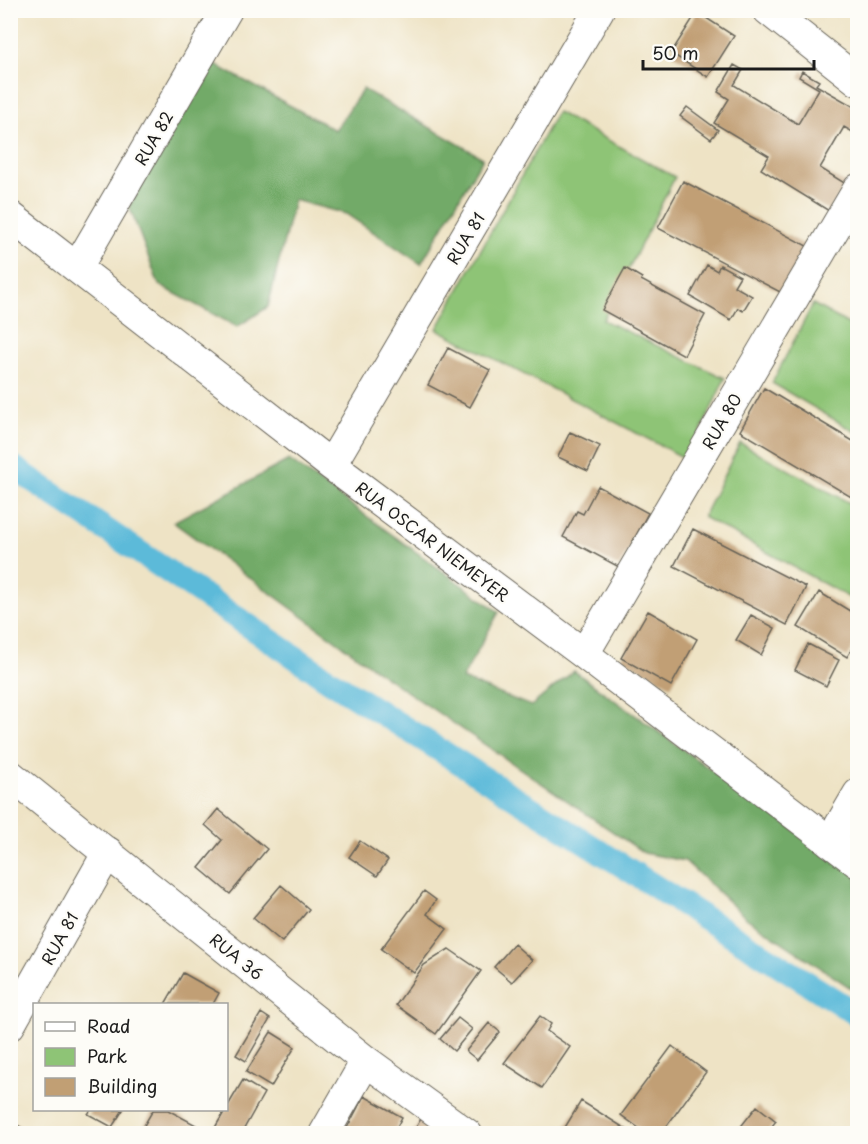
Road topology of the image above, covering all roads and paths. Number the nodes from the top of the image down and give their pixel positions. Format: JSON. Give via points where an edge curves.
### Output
{"nodes":[{"id":1,"x":228,"y":10,"type":"edge"},
{"id":2,"x":599,"y":10,"type":"edge"},
{"id":3,"x":768,"y":10,"type":"edge"},
{"id":4,"x":858,"y":81,"type":"edge"},
{"id":5,"x":858,"y":189,"type":"edge"},
{"id":6,"x":10,"y":216,"type":"edge"},
{"id":7,"x":78,"y":266,"type":"junction"},
{"id":8,"x":331,"y":465,"type":"junction"},
{"id":9,"x":584,"y":654,"type":"junction"},
{"id":10,"x":10,"y":776,"type":"edge"},
{"id":11,"x":858,"y":794,"type":"edge"},
{"id":12,"x":830,"y":842,"type":"junction"},
{"id":13,"x":108,"y":852,"type":"junction"},
{"id":14,"x":858,"y":863,"type":"edge"},
{"id":15,"x":10,"y":1025,"type":"edge"},
{"id":16,"x":366,"y":1061,"type":"junction"},
{"id":17,"x":324,"y":1134,"type":"edge"},
{"id":18,"x":467,"y":1134,"type":"edge"}],
"edges":[{"from":1,"to":7,"type":"street","name":"RUA 82"},
{"from":2,"to":8,"type":"street","name":"RUA 81"},
{"from":3,"to":4,"type":"street"},
{"from":5,"to":9,"type":"street","name":"RUA 80"},
{"from":6,"to":7,"type":"street","name":"RUA OSCAR NIEMEYER"},
{"from":7,"to":8,"type":"street","name":"RUA OSCAR NIEMEYER"},
{"from":8,"to":9,"type":"street","name":"RUA OSCAR NIEMEYER"},
{"from":9,"to":12,"type":"street","name":"RUA OSCAR NIEMEYER"},
{"from":10,"to":13,"type":"street","name":"RUA 36"},
{"from":11,"to":12,"type":"street"},
{"from":12,"to":14,"type":"street","name":"RUA OSCAR NIEMEYER"},
{"from":13,"to":15,"type":"street","name":"RUA 81"},
{"from":13,"to":16,"type":"street","name":"RUA 36"},
{"from":16,"to":17,"type":"street"},
{"from":16,"to":18,"type":"street","name":"RUA 36"}]}
